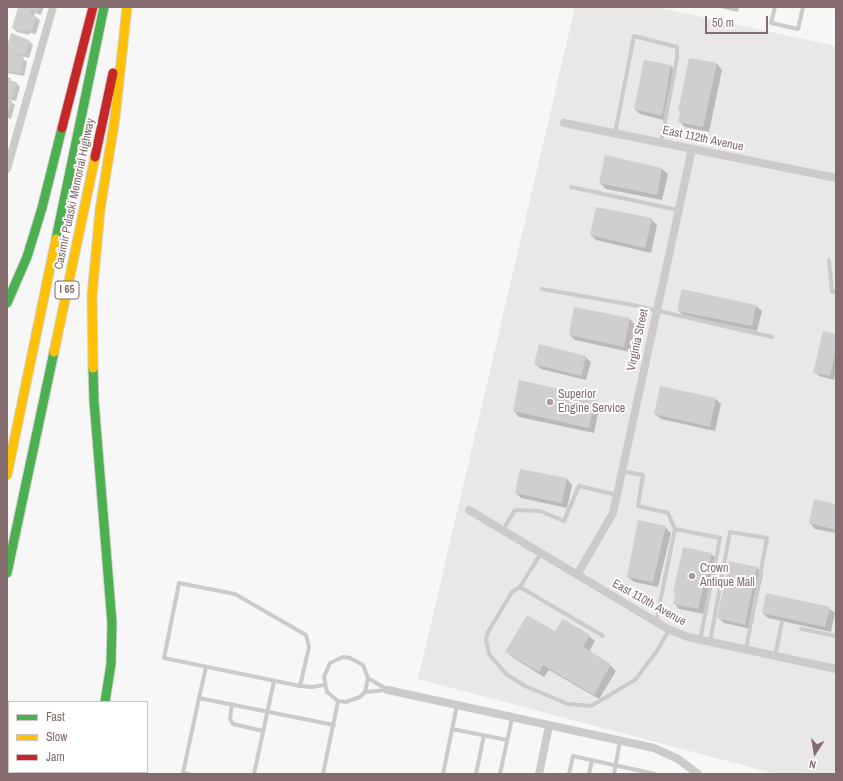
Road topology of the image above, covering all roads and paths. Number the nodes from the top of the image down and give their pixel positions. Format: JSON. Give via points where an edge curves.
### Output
{"nodes":[{"id":1,"x":53,"y":7,"type":"edge"},
{"id":2,"x":93,"y":7,"type":"edge"},
{"id":3,"x":104,"y":7,"type":"edge"},
{"id":4,"x":127,"y":7,"type":"edge"},
{"id":5,"x":775,"y":7,"type":"edge"},
{"id":6,"x":803,"y":7,"type":"edge"},
{"id":7,"x":564,"y":123,"type":"dead end"},
{"id":8,"x":616,"y":133,"type":"junction"},
{"id":9,"x":661,"y":143,"type":"junction"},
{"id":10,"x":692,"y":149,"type":"junction"},
{"id":11,"x":7,"y":169,"type":"edge"},
{"id":12,"x":836,"y":178,"type":"edge"},
{"id":13,"x":571,"y":187,"type":"dead end"},
{"id":14,"x":679,"y":210,"type":"junction"},
{"id":15,"x":829,"y":260,"type":"dead end"},
{"id":16,"x":542,"y":289,"type":"dead end"},
{"id":17,"x":836,"y":292,"type":"edge"},
{"id":18,"x":7,"y":303,"type":"edge"},
{"id":19,"x":657,"y":312,"type":"junction"},
{"id":20,"x":772,"y":337,"type":"dead end"},
{"id":21,"x":622,"y":471,"type":"junction"},
{"id":22,"x":7,"y":475,"type":"edge"},
{"id":23,"x":617,"y":495,"type":"junction"},
{"id":24,"x":470,"y":510,"type":"dead end"},
{"id":25,"x":675,"y":529,"type":"junction"},
{"id":26,"x":502,"y":530,"type":"junction"},
{"id":27,"x":541,"y":554,"type":"junction"},
{"id":28,"x":7,"y":573,"type":"edge"},
{"id":29,"x":713,"y":574,"type":"junction"},
{"id":30,"x":577,"y":575,"type":"junction"},
{"id":31,"x":722,"y":576,"type":"junction"},
{"id":32,"x":520,"y":587,"type":"junction"},
{"id":33,"x":656,"y":622,"type":"junction"},
{"id":34,"x":782,"y":622,"type":"dead end"},
{"id":35,"x":800,"y":629,"type":"dead end"},
{"id":36,"x":669,"y":630,"type":"junction"},
{"id":37,"x":603,"y":636,"type":"dead end"},
{"id":38,"x":836,"y":636,"type":"edge"},
{"id":39,"x":700,"y":640,"type":"junction"},
{"id":40,"x":710,"y":642,"type":"junction"},
{"id":41,"x":746,"y":650,"type":"junction"},
{"id":42,"x":775,"y":656,"type":"junction"},
{"id":43,"x":206,"y":667,"type":"junction"},
{"id":44,"x":836,"y":669,"type":"edge"},
{"id":45,"x":368,"y":678,"type":"junction"},
{"id":46,"x":274,"y":681,"type":"junction"},
{"id":47,"x":324,"y":684,"type":"junction"},
{"id":48,"x":300,"y":686,"type":"junction"},
{"id":49,"x":388,"y":690,"type":"junction"},
{"id":50,"x":365,"y":692,"type":"junction"},
{"id":51,"x":199,"y":698,"type":"junction"},
{"id":52,"x":105,"y":701,"type":"edge"},
{"id":53,"x":338,"y":701,"type":"junction"},
{"id":54,"x":232,"y":704,"type":"junction"},
{"id":55,"x":457,"y":705,"type":"junction"},
{"id":56,"x":268,"y":712,"type":"junction"},
{"id":57,"x":512,"y":718,"type":"junction"},
{"id":58,"x":334,"y":725,"type":"junction"},
{"id":59,"x":549,"y":726,"type":"junction"},
{"id":60,"x":452,"y":728,"type":"junction"},
{"id":61,"x":263,"y":731,"type":"junction"},
{"id":62,"x":484,"y":735,"type":"junction"},
{"id":63,"x":507,"y":740,"type":"junction"},
{"id":64,"x":620,"y":740,"type":"junction"},
{"id":65,"x":592,"y":760,"type":"junction"},
{"id":66,"x":615,"y":765,"type":"junction"},
{"id":67,"x":189,"y":774,"type":"edge"},
{"id":68,"x":254,"y":774,"type":"edge"},
{"id":69,"x":323,"y":774,"type":"edge"},
{"id":70,"x":443,"y":774,"type":"edge"},
{"id":71,"x":476,"y":774,"type":"edge"},
{"id":72,"x":500,"y":774,"type":"edge"},
{"id":73,"x":538,"y":774,"type":"edge"},
{"id":74,"x":569,"y":774,"type":"edge"},
{"id":75,"x":589,"y":774,"type":"edge"},
{"id":76,"x":614,"y":774,"type":"edge"},
{"id":77,"x":655,"y":774,"type":"edge"},
{"id":78,"x":698,"y":774,"type":"edge"}],
"edges":[{"from":1,"to":11,"type":"street"},
{"from":2,"to":18,"type":"highway","via":[[42,208],[27,256]]},
{"from":3,"to":22,"type":"highway","name":"Casimir Pulaski Memorial Highway","number":"I 65"},
{"from":4,"to":28,"type":"highway","name":"Casimir Pulaski Memorial Highway","number":"I 65"},
{"from":4,"to":52,"type":"highway","via":[[115,118],[100,210],[92,296],[93,386],[112,615],[111,664]]},
{"from":5,"to":6,"type":"lane","via":[[771,23],[798,29]]},
{"from":7,"to":8,"type":"street","name":"East 112th Avenue"},
{"from":8,"to":9,"type":"street","name":"East 112th Avenue"},
{"from":8,"to":9,"type":"lane","via":[[634,36],[677,46]]},
{"from":9,"to":10,"type":"street","name":"East 112th Avenue"},
{"from":10,"to":12,"type":"street","name":"East 112th Avenue"},
{"from":10,"to":14,"type":"street","name":"Virginia Street"},
{"from":13,"to":14,"type":"lane"},
{"from":14,"to":19,"type":"street","name":"Virginia Street"},
{"from":15,"to":17,"type":"lane","via":[[832,292]]},
{"from":16,"to":19,"type":"lane","via":[[633,305]]},
{"from":19,"to":20,"type":"lane"},
{"from":19,"to":21,"type":"street","name":"Virginia Street"},
{"from":21,"to":23,"type":"street","name":"Virginia Street"},
{"from":21,"to":25,"type":"lane","via":[[643,475],[638,506],[668,513]]},
{"from":23,"to":26,"type":"lane","via":[[579,486],[564,521],[540,511],[515,510]]},
{"from":23,"to":30,"type":"street","name":"Virginia Street","via":[[613,513]]},
{"from":24,"to":26,"type":"street","name":"East 110th Avenue"},
{"from":25,"to":29,"type":"lane","via":[[720,538]]},
{"from":25,"to":33,"type":"lane"},
{"from":26,"to":27,"type":"street","name":"East 110th Avenue"},
{"from":27,"to":30,"type":"street","name":"East 110th Avenue"},
{"from":27,"to":32,"type":"lane"},
{"from":29,"to":31,"type":"lane"},
{"from":29,"to":39,"type":"lane"},
{"from":30,"to":33,"type":"street","name":"East 110th Avenue"},
{"from":31,"to":40,"type":"lane"},
{"from":31,"to":41,"type":"lane","via":[[730,532],[767,538]]},
{"from":32,"to":36,"type":"lane","via":[[512,592],[488,632],[486,640],[490,654],[506,674],[525,686],[568,704],[591,706],[635,680],[657,652]]},
{"from":32,"to":37,"type":"lane"},
{"from":33,"to":36,"type":"street","name":"East 110th Avenue"},
{"from":34,"to":42,"type":"lane"},
{"from":35,"to":38,"type":"lane"},
{"from":36,"to":39,"type":"street","name":"East 110th Avenue"},
{"from":39,"to":40,"type":"street","name":"East 110th Avenue"},
{"from":40,"to":41,"type":"street","name":"East 110th Avenue"},
{"from":41,"to":42,"type":"street","name":"East 110th Avenue"},
{"from":42,"to":44,"type":"street","name":"East 110th Avenue"},
{"from":43,"to":46,"type":"lane"},
{"from":43,"to":48,"type":"lane","via":[[164,658],[179,583],[235,594],[306,635],[308,647]]},
{"from":43,"to":51,"type":"lane"},
{"from":45,"to":47,"type":"lane","via":[[363,665],[343,657],[330,663]]},
{"from":45,"to":49,"type":"lane"},
{"from":45,"to":50,"type":"lane"},
{"from":46,"to":48,"type":"lane"},
{"from":46,"to":56,"type":"lane"},
{"from":47,"to":48,"type":"lane"},
{"from":47,"to":53,"type":"lane","via":[[332,697]]},
{"from":49,"to":50,"type":"lane"},
{"from":49,"to":55,"type":"street"},
{"from":50,"to":53,"type":"lane","via":[[354,701]]},
{"from":51,"to":54,"type":"lane"},
{"from":51,"to":67,"type":"lane","via":[[183,773]]},
{"from":53,"to":58,"type":"lane"},
{"from":54,"to":56,"type":"lane"},
{"from":54,"to":61,"type":"lane","via":[[230,719],[233,724]]},
{"from":55,"to":57,"type":"street"},
{"from":55,"to":60,"type":"lane"},
{"from":56,"to":58,"type":"lane"},
{"from":56,"to":61,"type":"lane"},
{"from":57,"to":59,"type":"street"},
{"from":57,"to":63,"type":"lane"},
{"from":58,"to":69,"type":"lane"},
{"from":59,"to":64,"type":"street"},
{"from":59,"to":73,"type":"street"},
{"from":60,"to":62,"type":"lane"},
{"from":60,"to":70,"type":"lane"},
{"from":61,"to":68,"type":"lane"},
{"from":62,"to":63,"type":"lane"},
{"from":62,"to":71,"type":"lane"},
{"from":63,"to":72,"type":"lane"},
{"from":64,"to":66,"type":"lane"},
{"from":64,"to":78,"type":"street","via":[[665,752]]},
{"from":65,"to":66,"type":"lane"},
{"from":65,"to":74,"type":"lane","via":[[572,756]]},
{"from":65,"to":75,"type":"lane"},
{"from":66,"to":76,"type":"lane"},
{"from":66,"to":77,"type":"lane"}]}
